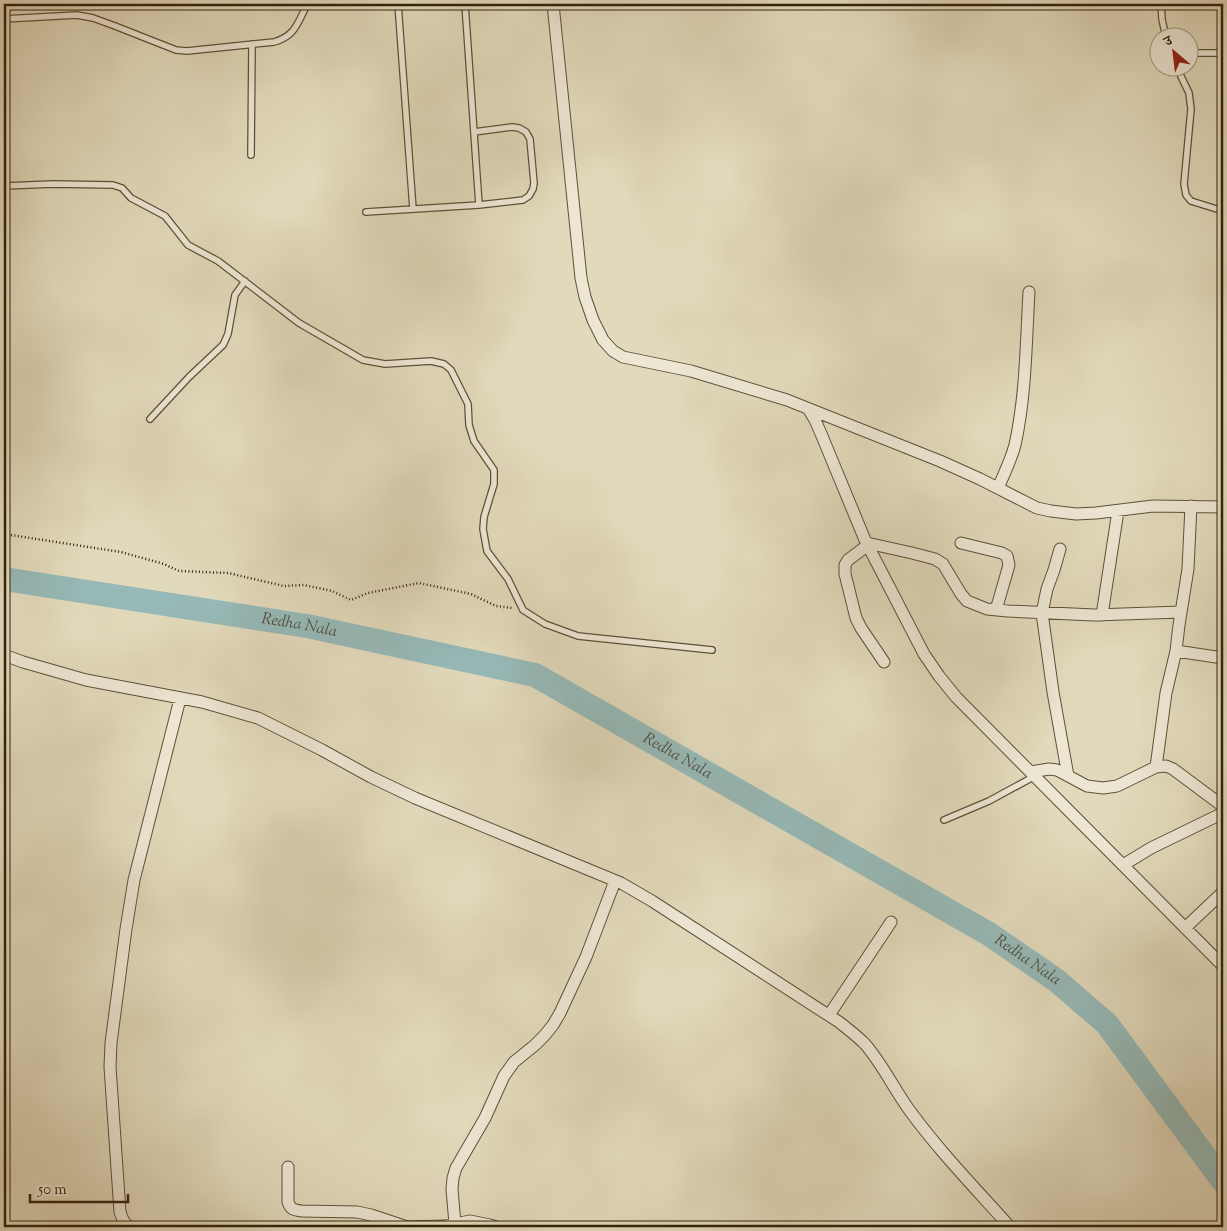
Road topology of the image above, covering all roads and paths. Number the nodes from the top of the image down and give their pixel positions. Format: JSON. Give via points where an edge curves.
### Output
{"nodes":[{"id":1,"x":310,"y":4,"type":"edge"},
{"id":2,"x":398,"y":4,"type":"edge"},
{"id":3,"x":465,"y":4,"type":"edge"},
{"id":4,"x":553,"y":4,"type":"edge"},
{"id":5,"x":1161,"y":4,"type":"edge"},
{"id":6,"x":4,"y":19,"type":"edge"},
{"id":7,"x":1164,"y":28,"type":"edge"},
{"id":8,"x":252,"y":44,"type":"junction"},
{"id":9,"x":1200,"y":53,"type":"edge"},
{"id":10,"x":1223,"y":53,"type":"edge"},
{"id":11,"x":1182,"y":78,"type":"edge"},
{"id":12,"x":474,"y":132,"type":"junction"},
{"id":13,"x":251,"y":155,"type":"dead end"},
{"id":14,"x":4,"y":186,"type":"edge"},
{"id":15,"x":479,"y":205,"type":"junction"},
{"id":16,"x":414,"y":209,"type":"junction"},
{"id":17,"x":1223,"y":211,"type":"edge"},
{"id":18,"x":366,"y":212,"type":"dead end"},
{"id":19,"x":245,"y":281,"type":"junction"},
{"id":20,"x":1029,"y":292,"type":"dead end"},
{"id":21,"x":809,"y":410,"type":"junction"},
{"id":22,"x":150,"y":419,"type":"dead end"},
{"id":23,"x":998,"y":488,"type":"junction"},
{"id":24,"x":1191,"y":506,"type":"junction"},
{"id":25,"x":1223,"y":507,"type":"edge"},
{"id":26,"x":1118,"y":511,"type":"junction"},
{"id":27,"x":4,"y":534,"type":"edge"},
{"id":28,"x":960,"y":543,"type":"dead end"},
{"id":29,"x":867,"y":544,"type":"junction"},
{"id":30,"x":1060,"y":549,"type":"dead end"},
{"id":31,"x":523,"y":610,"type":"junction"},
{"id":32,"x":996,"y":610,"type":"junction"},
{"id":33,"x":1042,"y":612,"type":"junction"},
{"id":34,"x":1181,"y":612,"type":"junction"},
{"id":35,"x":1102,"y":615,"type":"junction"},
{"id":36,"x":712,"y":650,"type":"dead end"},
{"id":37,"x":1176,"y":651,"type":"junction"},
{"id":38,"x":4,"y":655,"type":"edge"},
{"id":39,"x":1223,"y":658,"type":"edge"},
{"id":40,"x":884,"y":662,"type":"dead end"},
{"id":41,"x":180,"y":699,"type":"junction"},
{"id":42,"x":1156,"y":767,"type":"junction"},
{"id":43,"x":1033,"y":774,"type":"junction"},
{"id":44,"x":1068,"y":776,"type":"junction"},
{"id":45,"x":1223,"y":808,"type":"edge"},
{"id":46,"x":1223,"y":813,"type":"edge"},
{"id":47,"x":944,"y":820,"type":"dead end"},
{"id":48,"x":1123,"y":864,"type":"junction"},
{"id":49,"x":615,"y":881,"type":"junction"},
{"id":50,"x":1223,"y":892,"type":"edge"},
{"id":51,"x":891,"y":922,"type":"dead end"},
{"id":52,"x":1185,"y":928,"type":"junction"},
{"id":53,"x":1223,"y":966,"type":"edge"},
{"id":54,"x":829,"y":1016,"type":"junction"},
{"id":55,"x":288,"y":1167,"type":"dead end"},
{"id":56,"x":455,"y":1224,"type":"junction"},
{"id":57,"x":128,"y":1227,"type":"edge"},
{"id":58,"x":406,"y":1227,"type":"edge"},
{"id":59,"x":496,"y":1227,"type":"edge"},
{"id":60,"x":1010,"y":1227,"type":"edge"}],
"edges":[{"from":1,"to":8,"type":"lane","via":[[291,34],[284,39]]},
{"from":2,"to":16,"type":"lane"},
{"from":3,"to":12,"type":"lane"},
{"from":4,"to":21,"type":"street","via":[[581,278],[593,320],[603,340],[623,357],[691,371],[787,400]]},
{"from":5,"to":7,"type":"lane"},
{"from":6,"to":8,"type":"lane","via":[[77,15],[188,52]]},
{"from":8,"to":13,"type":"lane"},
{"from":9,"to":10,"type":"lane"},
{"from":11,"to":17,"type":"lane","via":[[1189,93],[1191,109],[1184,184],[1186,195],[1191,202]]},
{"from":12,"to":15,"type":"lane"},
{"from":12,"to":15,"type":"lane","via":[[512,127],[526,132],[530,139],[534,183],[529,196],[523,200]]},
{"from":14,"to":19,"type":"lane","via":[[113,185],[122,188],[131,198],[165,216],[188,245]]},
{"from":15,"to":16,"type":"lane"},
{"from":16,"to":18,"type":"lane"},
{"from":19,"to":22,"type":"lane","via":[[235,295],[223,345]]},
{"from":19,"to":31,"type":"lane","via":[[299,323],[363,360],[385,364],[431,360],[451,370],[468,404],[468,425],[474,441],[494,470],[494,484],[484,517],[487,551],[508,579]]},
{"from":20,"to":23,"type":"street","via":[[1019,422],[1010,459]]},
{"from":21,"to":23,"type":"street","via":[[940,461]]},
{"from":21,"to":29,"type":"street"},
{"from":23,"to":26,"type":"street","via":[[1037,508],[1051,511],[1076,514]]},
{"from":24,"to":25,"type":"street"},
{"from":24,"to":26,"type":"street","via":[[1153,506]]},
{"from":24,"to":34,"type":"street","via":[[1188,569]]},
{"from":26,"to":35,"type":"street"},
{"from":27,"to":31,"type":"path","via":[[121,552],[179,571],[228,573],[284,586],[304,585],[332,591],[351,600],[368,593],[419,583],[471,594],[496,606]]},
{"from":28,"to":32,"type":"street","via":[[1007,556],[1009,565]]},
{"from":29,"to":32,"type":"street","via":[[936,559],[943,564],[967,601]]},
{"from":29,"to":40,"type":"street","via":[[848,560],[845,574],[856,618]]},
{"from":29,"to":43,"type":"street","via":[[924,654],[939,676]]},
{"from":30,"to":33,"type":"street"},
{"from":31,"to":36,"type":"lane","via":[[544,624],[578,636]]},
{"from":32,"to":33,"type":"street"},
{"from":33,"to":35,"type":"street"},
{"from":33,"to":44,"type":"street"},
{"from":34,"to":35,"type":"street"},
{"from":34,"to":37,"type":"street"},
{"from":37,"to":39,"type":"street"},
{"from":37,"to":42,"type":"street","via":[[1166,693]]},
{"from":38,"to":41,"type":"street","via":[[86,680]]},
{"from":41,"to":49,"type":"street","via":[[258,718],[416,798]]},
{"from":41,"to":57,"type":"street","via":[[134,880],[111,1043],[120,1212]]},
{"from":42,"to":44,"type":"street","via":[[1116,786],[1103,788],[1088,786]]},
{"from":42,"to":45,"type":"street","via":[[1166,766],[1173,770]]},
{"from":43,"to":44,"type":"street","via":[[1048,769]]},
{"from":43,"to":47,"type":"lane","via":[[989,801]]},
{"from":43,"to":48,"type":"street"},
{"from":46,"to":48,"type":"street"},
{"from":48,"to":52,"type":"street"},
{"from":49,"to":54,"type":"street","via":[[652,901]]},
{"from":49,"to":56,"type":"street","via":[[560,1013],[544,1036],[514,1062],[504,1076],[485,1118],[456,1168],[452,1189]]},
{"from":50,"to":52,"type":"street"},
{"from":51,"to":54,"type":"street"},
{"from":52,"to":53,"type":"street"},
{"from":54,"to":60,"type":"street","via":[[865,1045],[939,1148]]},
{"from":55,"to":58,"type":"street","via":[[288,1202],[293,1210],[357,1212]]},
{"from":56,"to":58,"type":"street"},
{"from":56,"to":59,"type":"street","via":[[470,1221]]}]}
